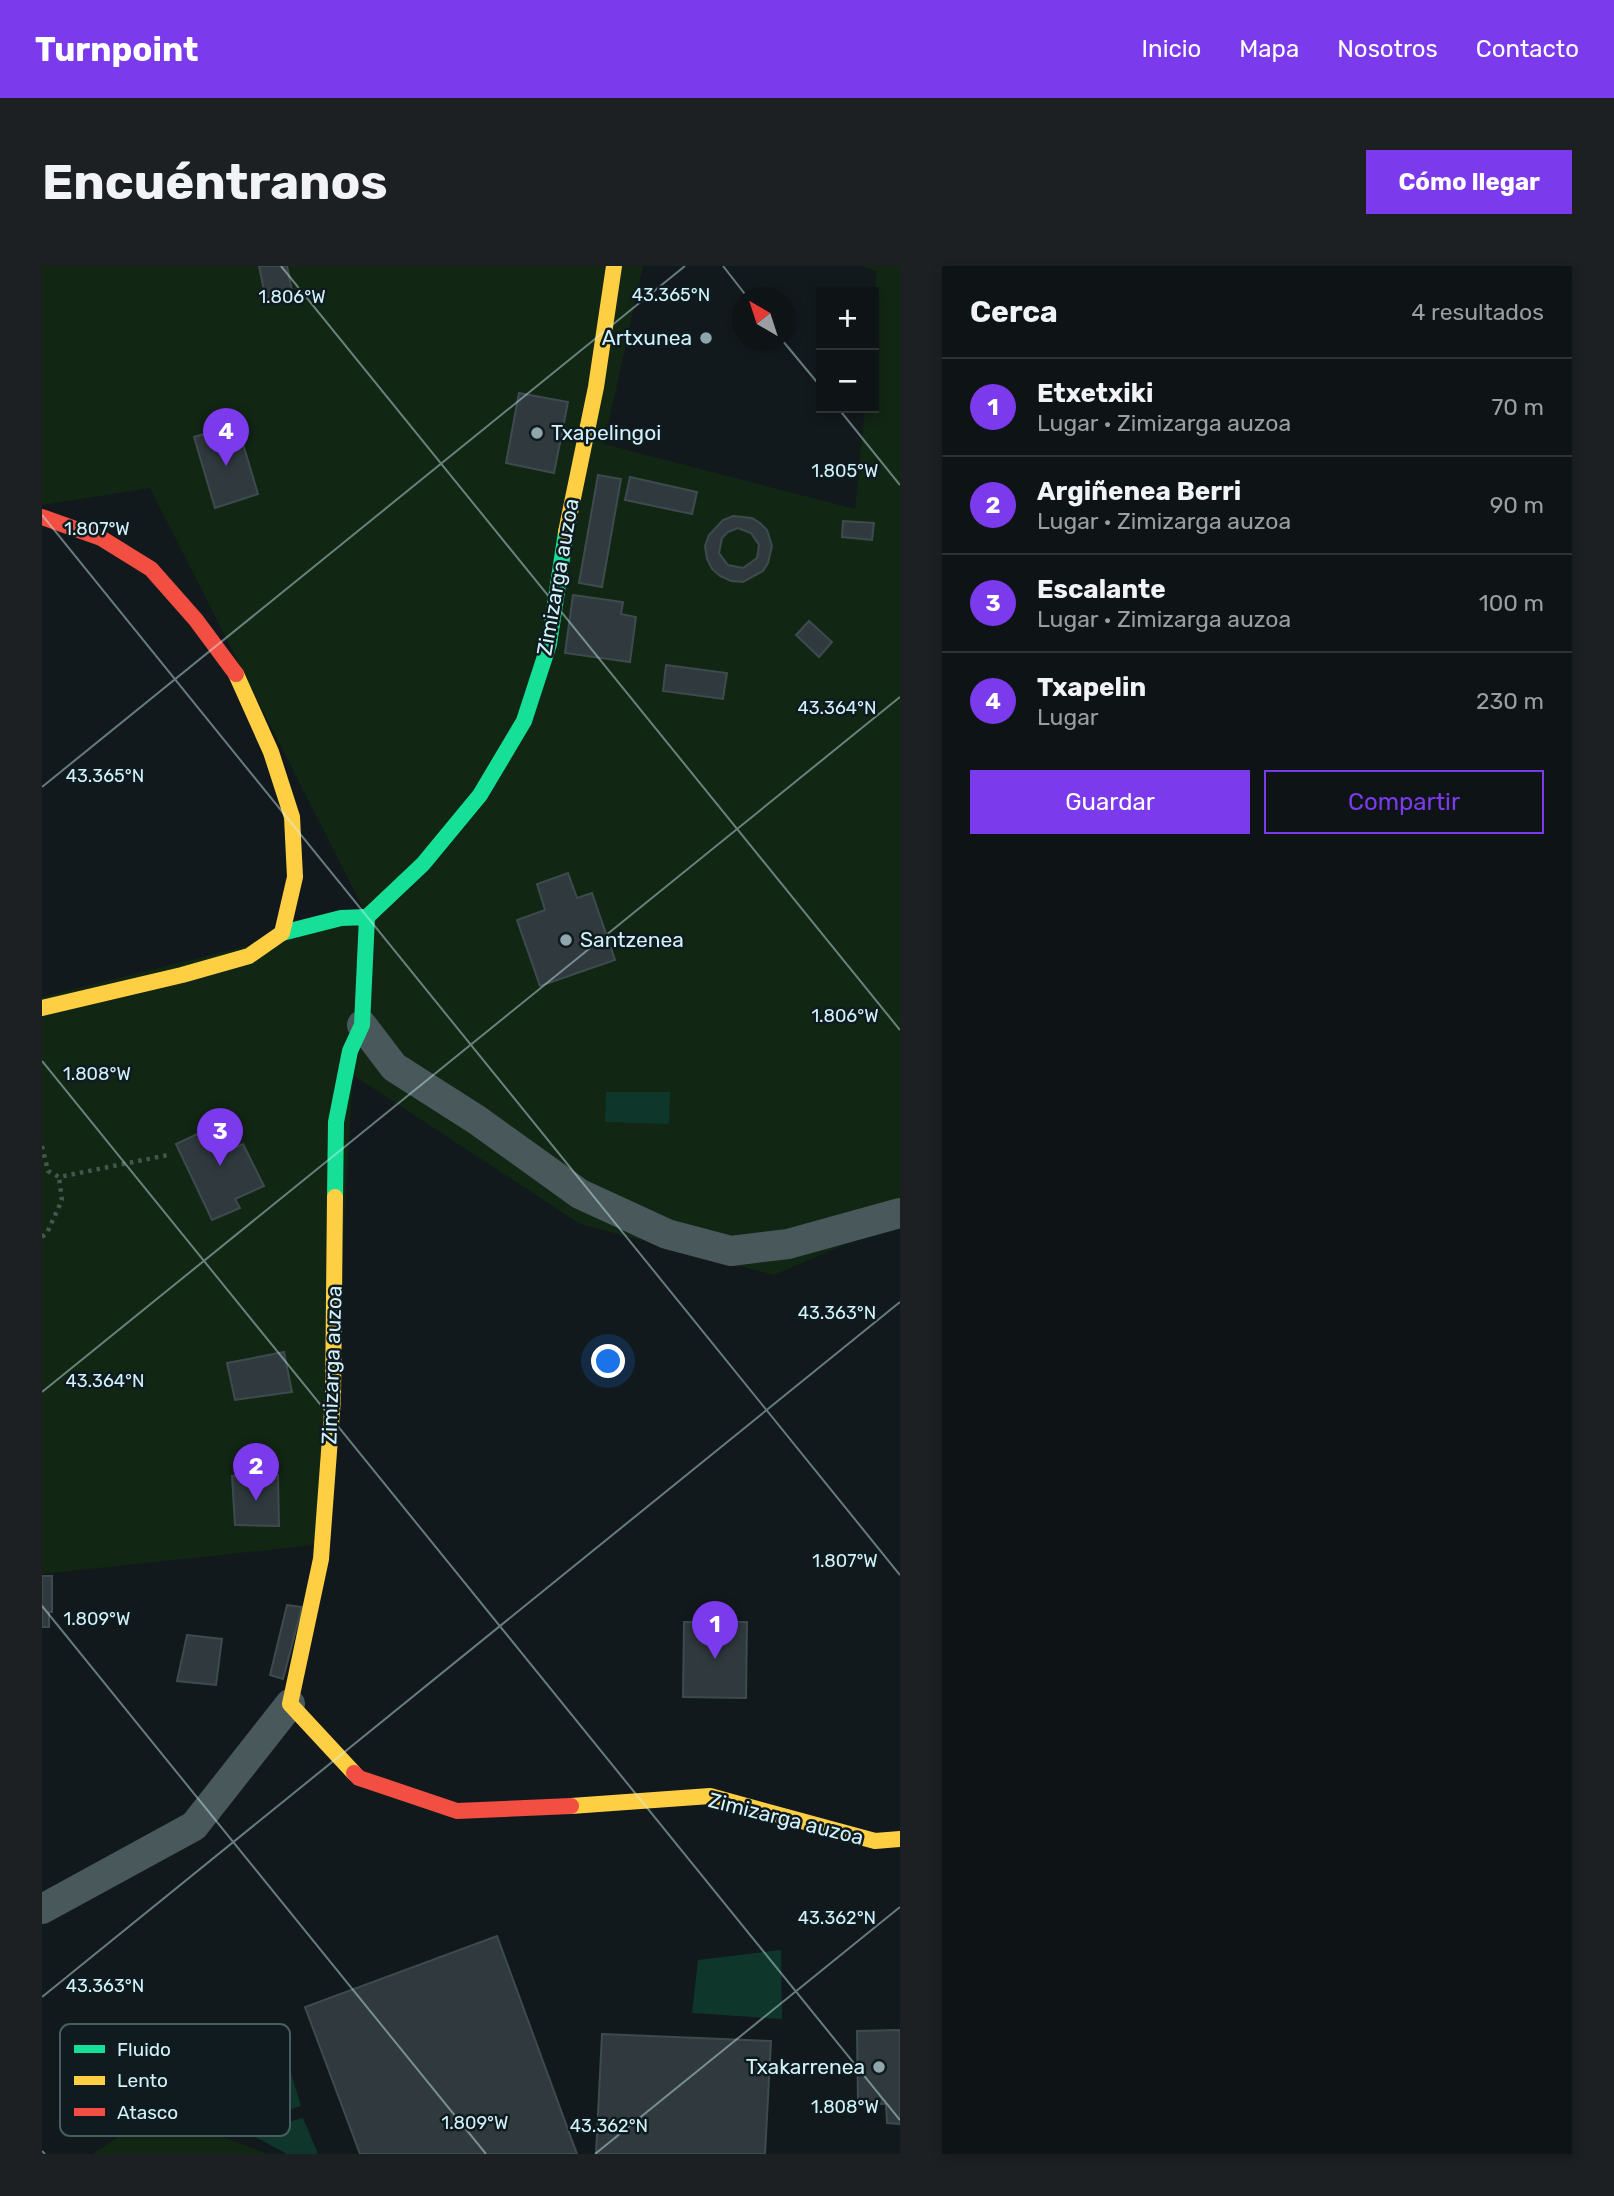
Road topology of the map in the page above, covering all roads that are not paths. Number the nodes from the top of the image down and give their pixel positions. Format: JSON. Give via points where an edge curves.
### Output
{"nodes":[{"id":1,"x":614,"y":266,"type":"edge"},
{"id":2,"x":42,"y":517,"type":"edge"},
{"id":3,"x":367,"y":916,"type":"junction"},
{"id":4,"x":282,"y":933,"type":"junction"},
{"id":5,"x":42,"y":1008,"type":"edge"},
{"id":6,"x":362,"y":1025,"type":"junction"},
{"id":7,"x":900,"y":1213,"type":"edge"},
{"id":8,"x":290,"y":1704,"type":"junction"},
{"id":9,"x":900,"y":1839,"type":"edge"},
{"id":10,"x":42,"y":1909,"type":"edge"}],
"edges":[{"from":1,"to":3,"type":"street","name":"Zimizarga auzoa","via":[[550,644],[524,720],[481,795],[423,864]]},
{"from":2,"to":4,"type":"street","via":[[101,538],[151,569],[238,677],[271,752],[292,817],[295,877]]},
{"from":3,"to":4,"type":"street"},
{"from":3,"to":6,"type":"street","name":"Zimizarga auzoa"},
{"from":4,"to":5,"type":"street","via":[[249,956]]},
{"from":6,"to":7,"type":"street","via":[[394,1067],[580,1194],[667,1234],[731,1251],[788,1244]]},
{"from":6,"to":8,"type":"street","name":"Zimizarga auzoa","via":[[351,1051],[336,1122],[333,1398],[321,1559]]},
{"from":8,"to":9,"type":"street","name":"Zimizarga auzoa","via":[[359,1777],[457,1811],[710,1796],[875,1842]]},
{"from":8,"to":10,"type":"street","name":"Zimizarga auzoa","via":[[194,1826]]}]}
